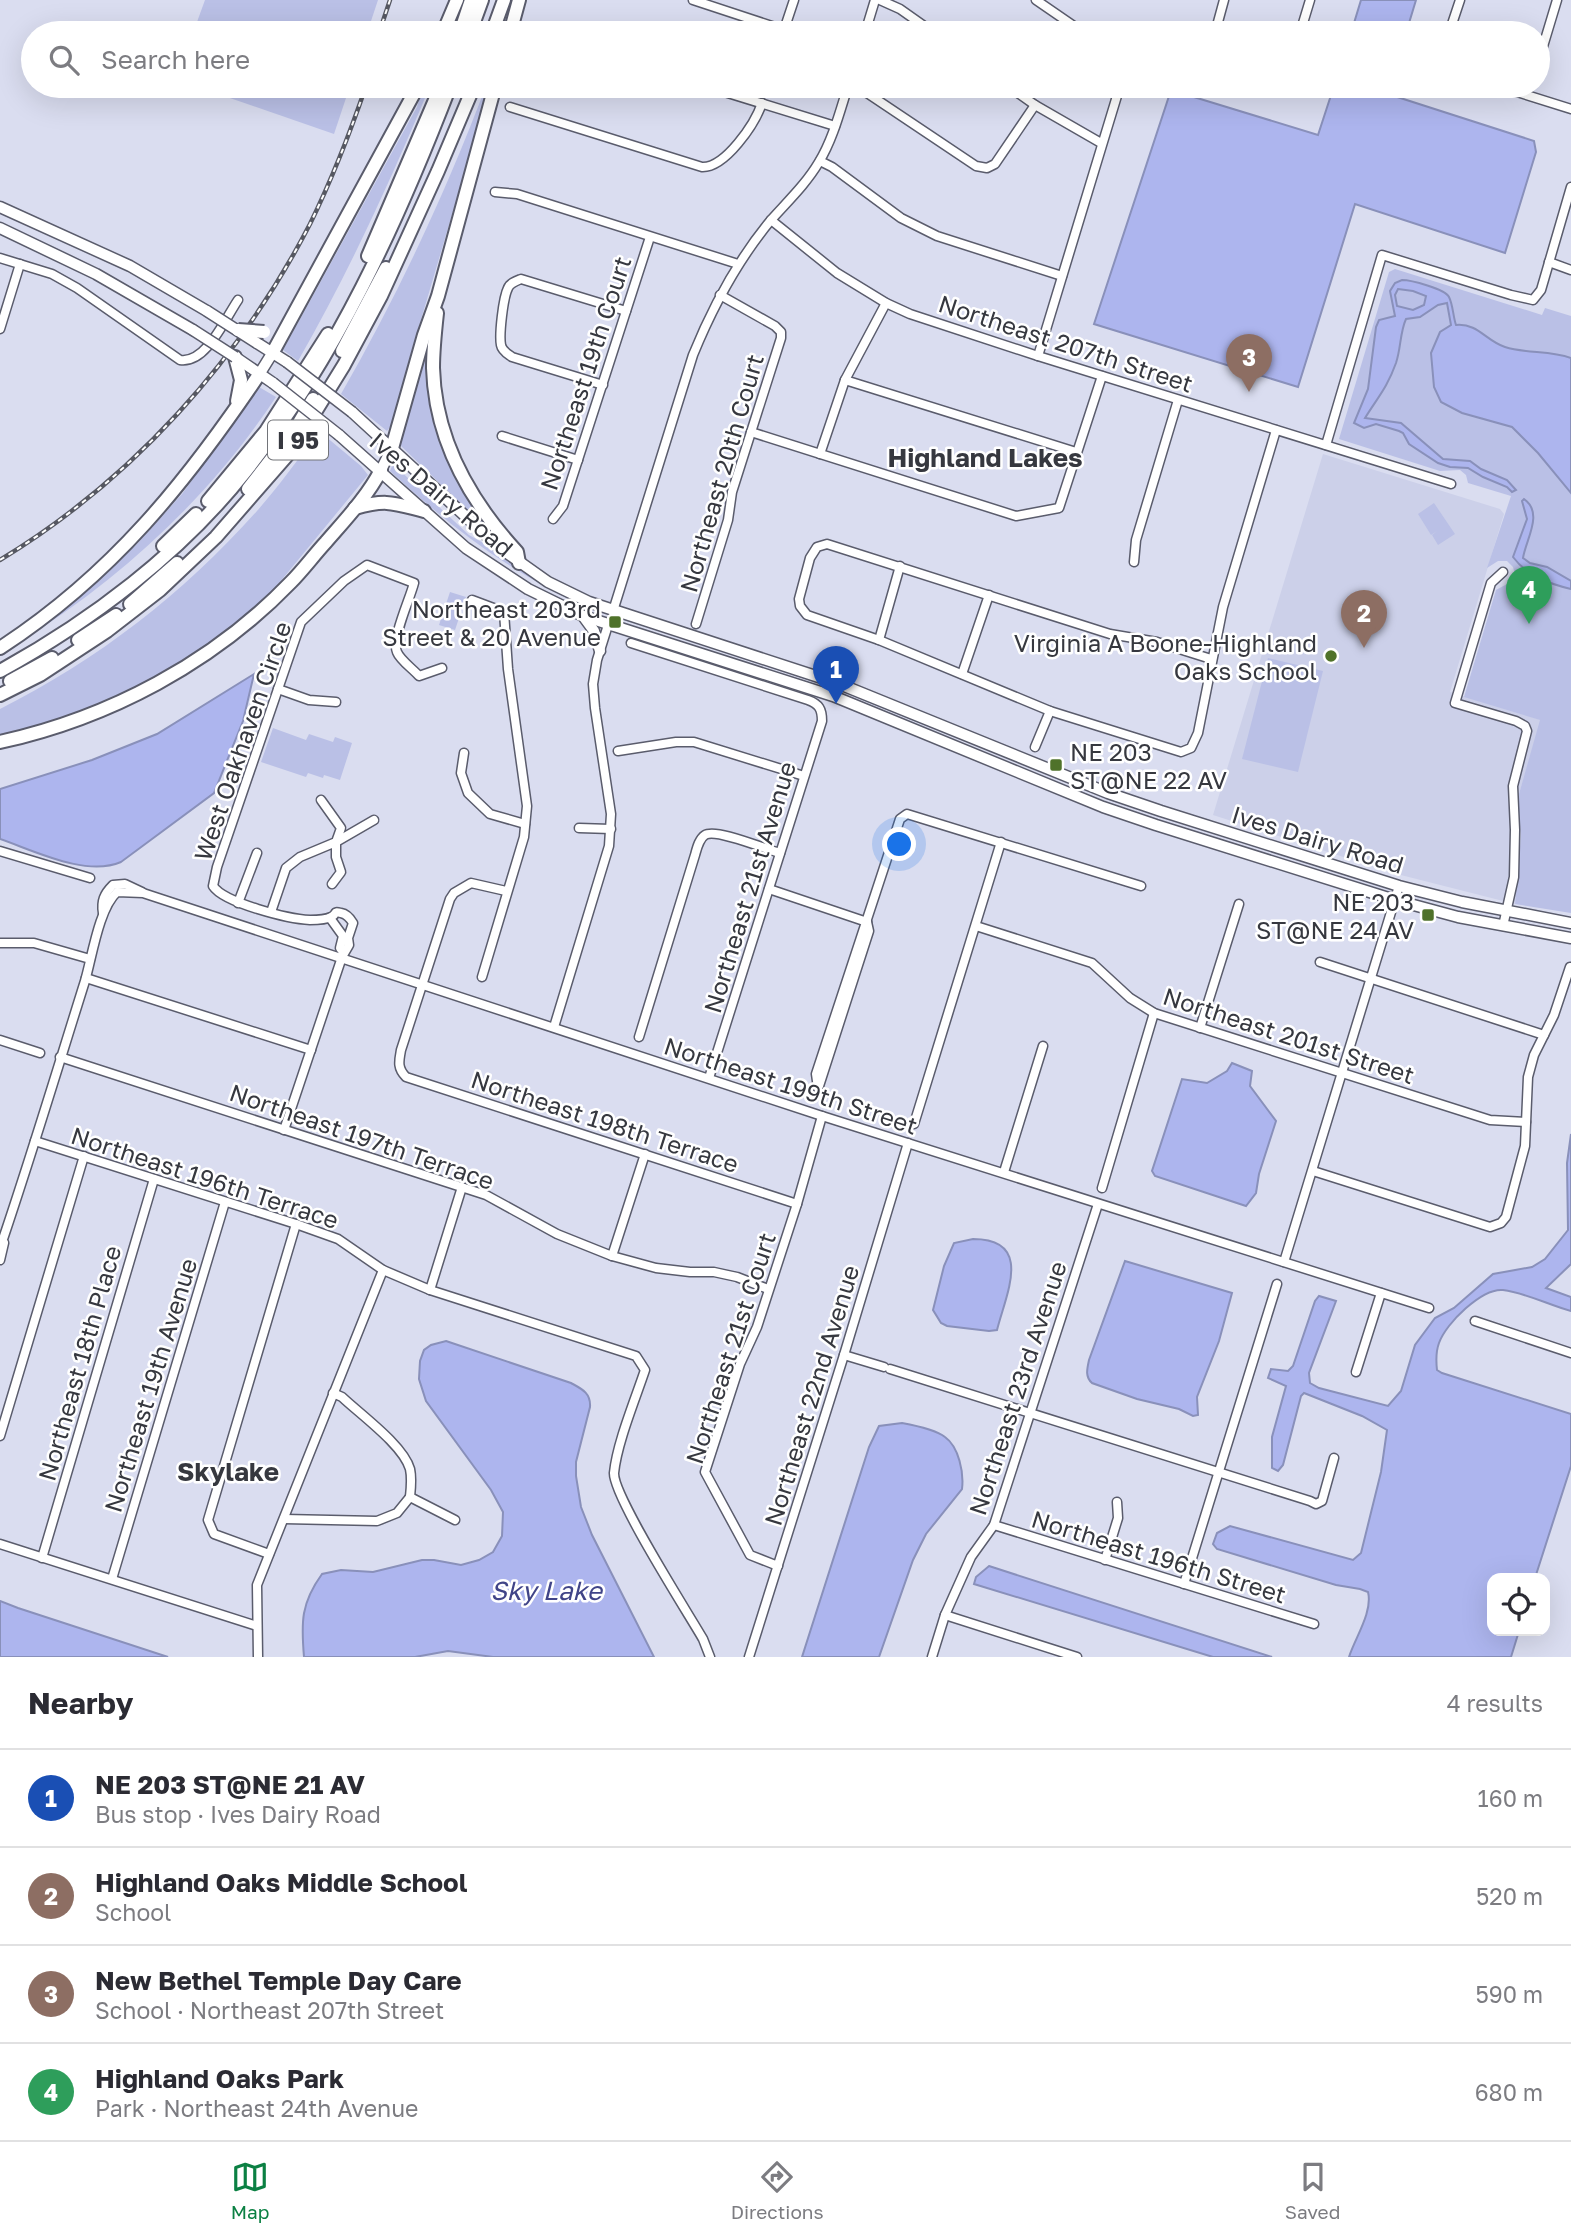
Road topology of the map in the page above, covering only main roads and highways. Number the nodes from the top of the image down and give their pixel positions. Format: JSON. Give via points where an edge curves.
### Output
{"nodes":[{"id":1,"x":457,"y":0,"type":"edge"},
{"id":2,"x":471,"y":0,"type":"edge"},
{"id":3,"x":482,"y":0,"type":"edge"},
{"id":4,"x":496,"y":0,"type":"edge"},
{"id":5,"x":504,"y":0,"type":"edge"},
{"id":6,"x":519,"y":0,"type":"edge"},
{"id":7,"x":448,"y":21,"type":"edge"},
{"id":8,"x":464,"y":21,"type":"edge"},
{"id":9,"x":474,"y":21,"type":"edge"},
{"id":10,"x":489,"y":21,"type":"edge"},
{"id":11,"x":496,"y":21,"type":"edge"},
{"id":12,"x":513,"y":21,"type":"edge"},
{"id":13,"x":411,"y":98,"type":"edge"},
{"id":14,"x":436,"y":98,"type":"edge"},
{"id":15,"x":445,"y":98,"type":"edge"},
{"id":16,"x":460,"y":98,"type":"edge"},
{"id":17,"x":469,"y":98,"type":"edge"},
{"id":18,"x":492,"y":98,"type":"edge"},
{"id":19,"x":0,"y":207,"type":"edge"},
{"id":20,"x":0,"y":228,"type":"edge"},
{"id":21,"x":439,"y":296,"type":"junction"},
{"id":22,"x":290,"y":319,"type":"junction"},
{"id":23,"x":238,"y":330,"type":"joint"},
{"id":24,"x":261,"y":337,"type":"junction"},
{"id":25,"x":273,"y":352,"type":"junction"},
{"id":26,"x":239,"y":359,"type":"junction"},
{"id":27,"x":260,"y":373,"type":"junction"},
{"id":28,"x":235,"y":406,"type":"junction"},
{"id":29,"x":392,"y":448,"type":"junction"},
{"id":30,"x":381,"y":470,"type":"junction"},
{"id":31,"x":355,"y":508,"type":"junction"},
{"id":32,"x":424,"y":511,"type":"junction"},
{"id":33,"x":519,"y":563,"type":"junction"},
{"id":34,"x":613,"y":611,"type":"junction"},
{"id":35,"x":583,"y":616,"type":"junction"},
{"id":36,"x":608,"y":625,"type":"junction"},
{"id":37,"x":0,"y":648,"type":"edge"},
{"id":38,"x":600,"y":651,"type":"road end"},
{"id":39,"x":0,"y":662,"type":"edge"},
{"id":40,"x":0,"y":671,"type":"edge"},
{"id":41,"x":0,"y":687,"type":"edge"},
{"id":42,"x":0,"y":695,"type":"edge"},
{"id":43,"x":0,"y":742,"type":"edge"},
{"id":44,"x":1571,"y":923,"type":"edge"},
{"id":45,"x":1571,"y":938,"type":"edge"}],
"edges":[{"from":1,"to":7,"type":"highway"},
{"from":2,"to":8,"type":"highway"},
{"from":3,"to":9,"type":"highway"},
{"from":4,"to":10,"type":"highway"},
{"from":5,"to":11,"type":"highway"},
{"from":6,"to":12,"type":"highway"},
{"from":13,"to":22,"type":"highway"},
{"from":14,"to":39,"type":"highway","number":"I 95","via":[[369,255],[326,337],[266,431],[204,506],[150,559],[86,610]]},
{"from":15,"to":40,"type":"highway","via":[[345,320],[284,422],[243,475],[184,538],[112,599]]},
{"from":16,"to":41,"type":"highway","via":[[399,242],[336,364],[243,496],[190,552],[121,611]]},
{"from":17,"to":42,"type":"highway","number":"I 95","via":[[382,296],[291,451],[216,537],[160,590],[40,675]]},
{"from":18,"to":21,"type":"highway"},
{"from":19,"to":23,"type":"main road","bridge":true,"via":[[131,266]]},
{"from":20,"to":26,"type":"main road","name":"Ives Dairy Road","bridge":true,"via":[[96,274]]},
{"from":21,"to":29,"type":"highway"},
{"from":21,"to":33,"type":"highway","via":[[433,367],[442,426],[465,483],[517,552]]},
{"from":22,"to":24,"type":"highway"},
{"from":22,"to":25,"type":"highway"},
{"from":23,"to":24,"type":"highway","bridge":true},
{"from":24,"to":25,"type":"main road","name":"Ives Dairy Road"},
{"from":25,"to":27,"type":"main road"},
{"from":25,"to":29,"type":"main road","name":"Ives Dairy Road","bridge":true},
{"from":26,"to":27,"type":"main road","name":"Ives Dairy Road"},
{"from":26,"to":28,"type":"highway","via":[[240,392]]},
{"from":27,"to":28,"type":"highway"},
{"from":27,"to":30,"type":"main road","name":"Ives Dairy Road","bridge":true},
{"from":28,"to":37,"type":"highway","via":[[160,509],[121,551],[50,614]]},
{"from":29,"to":30,"type":"main road"},
{"from":29,"to":33,"type":"main road","name":"Ives Dairy Road"},
{"from":30,"to":31,"type":"highway"},
{"from":30,"to":32,"type":"main road","name":"Ives Dairy Road"},
{"from":31,"to":32,"type":"highway","via":[[392,502]]},
{"from":31,"to":43,"type":"highway","via":[[275,598],[194,660],[105,709]]},
{"from":32,"to":35,"type":"main road","name":"Ives Dairy Road","via":[[485,562]]},
{"from":33,"to":34,"type":"main road","name":"Ives Dairy Road","via":[[558,588]]},
{"from":34,"to":36,"type":"main road"},
{"from":34,"to":44,"type":"main road","name":"Ives Dairy Road","via":[[837,683],[1108,793],[1399,887]]},
{"from":35,"to":36,"type":"main road","name":"Ives Dairy Road"},
{"from":35,"to":38,"type":"main road"},
{"from":36,"to":45,"type":"main road","name":"Ives Dairy Road","via":[[832,696],[1103,807],[1395,900]]}]}
